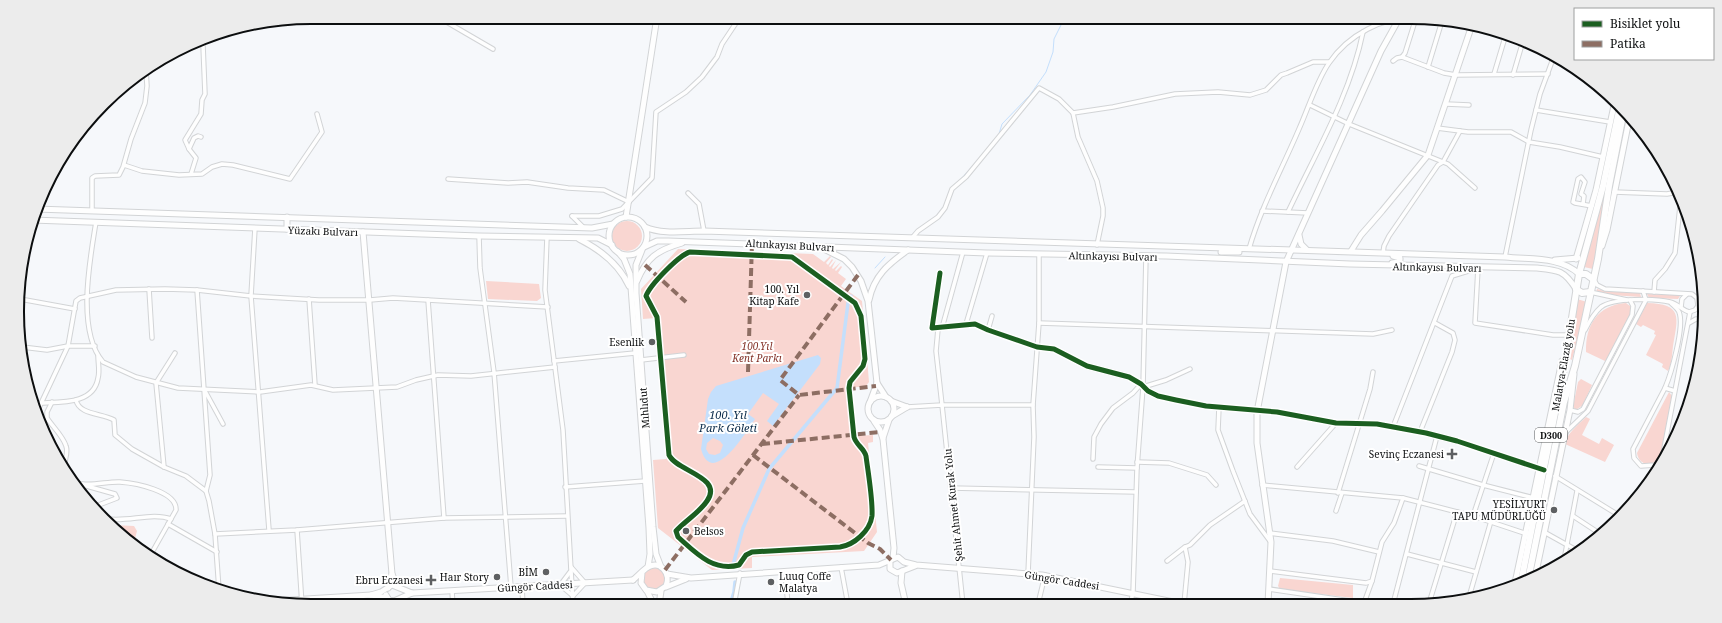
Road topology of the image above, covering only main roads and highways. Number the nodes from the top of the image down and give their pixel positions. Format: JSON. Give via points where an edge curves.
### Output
{"nodes":[{"id":1,"x":657,"y":24,"type":"edge"},
{"id":2,"x":1396,"y":24,"type":"edge"},
{"id":3,"x":1470,"y":31,"type":"edge"},
{"id":4,"x":1616,"y":110,"type":"edge"},
{"id":5,"x":1616,"y":111,"type":"edge"},
{"id":6,"x":1623,"y":117,"type":"edge"},
{"id":7,"x":1628,"y":123,"type":"edge"},
{"id":8,"x":43,"y":209,"type":"edge"},
{"id":9,"x":287,"y":217,"type":"junction"},
{"id":10,"x":626,"y":217,"type":"junction"},
{"id":11,"x":39,"y":220,"type":"edge"},
{"id":12,"x":614,"y":224,"type":"junction"},
{"id":13,"x":645,"y":226,"type":"junction"},
{"id":14,"x":287,"y":230,"type":"junction"},
{"id":15,"x":363,"y":232,"type":"junction"},
{"id":16,"x":1299,"y":235,"type":"junction"},
{"id":17,"x":576,"y":238,"type":"junction"},
{"id":18,"x":686,"y":241,"type":"junction"},
{"id":19,"x":612,"y":245,"type":"junction"},
{"id":20,"x":821,"y":247,"type":"junction"},
{"id":21,"x":643,"y":248,"type":"junction"},
{"id":22,"x":1180,"y":248,"type":"junction"},
{"id":23,"x":1249,"y":249,"type":"junction"},
{"id":24,"x":908,"y":250,"type":"junction"},
{"id":25,"x":1292,"y":250,"type":"junction"},
{"id":26,"x":1307,"y":250,"type":"junction"},
{"id":27,"x":1351,"y":251,"type":"junction"},
{"id":28,"x":618,"y":252,"type":"junction"},
{"id":29,"x":1383,"y":253,"type":"junction"},
{"id":30,"x":1156,"y":256,"type":"junction"},
{"id":31,"x":1450,"y":256,"type":"junction"},
{"id":32,"x":1583,"y":256,"type":"junction"},
{"id":33,"x":1212,"y":258,"type":"junction"},
{"id":34,"x":1598,"y":258,"type":"junction"},
{"id":35,"x":1576,"y":259,"type":"junction"},
{"id":36,"x":1548,"y":260,"type":"junction"},
{"id":37,"x":1286,"y":262,"type":"junction"},
{"id":38,"x":1350,"y":264,"type":"junction"},
{"id":39,"x":1414,"y":266,"type":"junction"},
{"id":40,"x":940,"y":273,"type":"dead end"},
{"id":41,"x":1579,"y":274,"type":"junction"},
{"id":42,"x":1593,"y":279,"type":"junction"},
{"id":43,"x":636,"y":284,"type":"junction"},
{"id":44,"x":1576,"y":288,"type":"junction"},
{"id":45,"x":630,"y":290,"type":"junction"},
{"id":46,"x":1590,"y":292,"type":"junction"},
{"id":47,"x":868,"y":301,"type":"junction"},
{"id":48,"x":1575,"y":366,"type":"junction"},
{"id":49,"x":877,"y":383,"type":"junction"},
{"id":50,"x":888,"y":399,"type":"junction"},
{"id":51,"x":870,"y":402,"type":"junction"},
{"id":52,"x":1257,"y":412,"type":"junction"},
{"id":53,"x":890,"y":418,"type":"junction"},
{"id":54,"x":874,"y":421,"type":"junction"},
{"id":55,"x":883,"y":439,"type":"junction"},
{"id":56,"x":1542,"y":469,"type":"junction"},
{"id":57,"x":1529,"y":534,"type":"junction"},
{"id":58,"x":894,"y":548,"type":"junction"},
{"id":59,"x":891,"y":560,"type":"junction"},
{"id":60,"x":902,"y":560,"type":"junction"},
{"id":61,"x":879,"y":565,"type":"junction"},
{"id":62,"x":916,"y":565,"type":"junction"},
{"id":63,"x":648,"y":567,"type":"junction"},
{"id":64,"x":662,"y":567,"type":"junction"},
{"id":65,"x":903,"y":570,"type":"junction"},
{"id":66,"x":1537,"y":570,"type":"edge"},
{"id":67,"x":892,"y":571,"type":"junction"},
{"id":68,"x":642,"y":573,"type":"junction"},
{"id":69,"x":1529,"y":573,"type":"edge"},
{"id":70,"x":392,"y":574,"type":"junction"},
{"id":71,"x":667,"y":574,"type":"junction"},
{"id":72,"x":1522,"y":577,"type":"edge"},
{"id":73,"x":692,"y":578,"type":"junction"},
{"id":74,"x":1516,"y":579,"type":"edge"},
{"id":75,"x":634,"y":580,"type":"junction"},
{"id":76,"x":901,"y":583,"type":"junction"},
{"id":77,"x":399,"y":588,"type":"junction"},
{"id":78,"x":644,"y":588,"type":"junction"},
{"id":79,"x":387,"y":589,"type":"junction"},
{"id":80,"x":663,"y":589,"type":"junction"},
{"id":81,"x":412,"y":593,"type":"junction"},
{"id":82,"x":371,"y":596,"type":"junction"},
{"id":83,"x":400,"y":598,"type":"joint"},
{"id":84,"x":336,"y":599,"type":"edge"},
{"id":85,"x":388,"y":599,"type":"joint"},
{"id":86,"x":650,"y":599,"type":"edge"},
{"id":87,"x":660,"y":599,"type":"edge"},
{"id":88,"x":905,"y":599,"type":"edge"},
{"id":89,"x":1154,"y":599,"type":"edge"},
{"id":90,"x":1268,"y":599,"type":"edge"}],
"edges":[{"from":1,"to":10,"type":"main road"},
{"from":2,"to":16,"type":"main road","via":[[1381,51]]},
{"from":3,"to":27,"type":"main road","via":[[1428,155],[1360,235]]},
{"from":4,"to":35,"type":"main road","via":[[1610,122],[1592,206]]},
{"from":5,"to":32,"type":"highway","via":[[1595,220]]},
{"from":6,"to":34,"type":"highway"},
{"from":7,"to":34,"type":"main road","via":[[1607,230]]},
{"from":8,"to":9,"type":"main road","name":"Yüzakı Bulvarı"},
{"from":9,"to":12,"type":"main road","name":"Yüzakı Bulvarı","via":[[598,228]]},
{"from":9,"to":14,"type":"main road"},
{"from":10,"to":12,"type":"main road"},
{"from":10,"to":13,"type":"main road","via":[[636,218]]},
{"from":11,"to":14,"type":"main road","name":"Yüzakı Bulvarı"},
{"from":12,"to":19,"type":"main road","via":[[609,236]]},
{"from":13,"to":21,"type":"main road","via":[[648,239]]},
{"from":13,"to":22,"type":"main road","name":"Altınkayısı Bulvarı","via":[[666,232],[704,231]]},
{"from":14,"to":15,"type":"main road","name":"Yüzakı Bulvarı"},
{"from":15,"to":17,"type":"main road","name":"Yüzakı Bulvarı"},
{"from":15,"to":70,"type":"main road"},
{"from":16,"to":25,"type":"main road"},
{"from":16,"to":26,"type":"main road","via":[[1301,244]]},
{"from":17,"to":19,"type":"main road","name":"Yüzakı Bulvarı","via":[[598,238]]},
{"from":17,"to":45,"type":"main road","via":[[608,258],[624,277]]},
{"from":18,"to":20,"type":"main road","name":"Altınkayısı Bulvarı"},
{"from":18,"to":21,"type":"main road","name":"Altınkayısı Bulvarı","via":[[657,241]]},
{"from":18,"to":43,"type":"main road","via":[[654,255]]},
{"from":19,"to":28,"type":"main road"},
{"from":20,"to":24,"type":"main road","name":"Altınkayısı Bulvarı"},
{"from":20,"to":47,"type":"main road","via":[[844,259],[852,267],[862,281]]},
{"from":21,"to":28,"type":"main road","via":[[630,255]]},
{"from":21,"to":43,"type":"main road","name":"Mıhlıdut","via":[[636,265]]},
{"from":22,"to":23,"type":"main road","name":"Altınkayısı Bulvarı"},
{"from":22,"to":30,"type":"main road","via":[[1194,250],[1195,254]]},
{"from":23,"to":25,"type":"main road","name":"Altınkayısı Bulvarı"},
{"from":23,"to":33,"type":"main road","via":[[1203,252],[1203,256]]},
{"from":24,"to":30,"type":"main road","name":"Altınkayısı Bulvarı"},
{"from":24,"to":47,"type":"main road","via":[[881,272],[872,286]]},
{"from":25,"to":26,"type":"main road","name":"Altınkayısı Bulvarı"},
{"from":25,"to":37,"type":"main road"},
{"from":26,"to":27,"type":"main road","name":"Altınkayısı Bulvarı"},
{"from":27,"to":29,"type":"main road","name":"Altınkayısı Bulvarı"},
{"from":28,"to":45,"type":"main road","name":"Mıhlıdut","via":[[627,266]]},
{"from":29,"to":31,"type":"main road","name":"Altınkayısı Bulvarı"},
{"from":29,"to":38,"type":"main road","via":[[1398,257],[1400,260],[1395,263]]},
{"from":30,"to":33,"type":"main road","name":"Altınkayısı Bulvarı"},
{"from":31,"to":36,"type":"main road","name":"Altınkayısı Bulvarı"},
{"from":31,"to":39,"type":"main road","via":[[1409,259],[1409,263]]},
{"from":32,"to":35,"type":"main road"},
{"from":32,"to":41,"type":"highway"},
{"from":33,"to":37,"type":"main road","name":"Altınkayısı Bulvarı"},
{"from":34,"to":42,"type":"highway"},
{"from":35,"to":36,"type":"main road"},
{"from":36,"to":41,"type":"main road","name":"Altınkayısı Bulvarı","via":[[1567,266]]},
{"from":37,"to":38,"type":"main road","name":"Altınkayısı Bulvarı"},
{"from":37,"to":52,"type":"main road"},
{"from":38,"to":39,"type":"main road","name":"Altınkayısı Bulvarı"},
{"from":39,"to":44,"type":"main road","name":"Altınkayısı Bulvarı","via":[[1557,270],[1569,278]]},
{"from":40,"to":52,"type":"main road","via":[[932,328],[976,324],[1037,347],[1054,349],[1087,366],[1129,377],[1158,396]]},
{"from":41,"to":42,"type":"highway","via":[[1586,274]]},
{"from":41,"to":44,"type":"highway"},
{"from":42,"to":46,"type":"highway"},
{"from":43,"to":64,"type":"main road","name":"Mıhlıdut","via":[[653,527],[656,554]]},
{"from":44,"to":46,"type":"highway","via":[[1582,293]]},
{"from":44,"to":56,"type":"highway","name":"Malatya-Elazığ yolu","number":"D300","via":[[1564,368]]},
{"from":45,"to":63,"type":"main road","name":"Mıhlıdut","via":[[650,554]]},
{"from":46,"to":48,"type":"highway","name":"Malatya-Elazığ yolu","number":"D300"},
{"from":47,"to":49,"type":"main road"},
{"from":48,"to":66,"type":"main road","via":[[1570,410]]},
{"from":48,"to":69,"type":"highway","name":"Malatya-Elazığ yolu","number":"D300","via":[[1564,402]]},
{"from":49,"to":50,"type":"main road"},
{"from":49,"to":51,"type":"main road"},
{"from":50,"to":51,"type":"main road","via":[[877,397]]},
{"from":50,"to":53,"type":"main road","via":[[894,408]]},
{"from":50,"to":53,"type":"main road","via":[[907,407]]},
{"from":51,"to":54,"type":"main road","via":[[867,410]]},
{"from":52,"to":56,"type":"main road","via":[[1301,416],[1336,423],[1377,424],[1420,432]]},
{"from":52,"to":90,"type":"main road","via":[[1257,443],[1270,542]]},
{"from":53,"to":54,"type":"main road","via":[[881,423]]},
{"from":53,"to":55,"type":"main road"},
{"from":54,"to":55,"type":"main road"},
{"from":55,"to":58,"type":"main road"},
{"from":56,"to":57,"type":"highway","name":"Malatya-Elazığ yolu","number":"D300"},
{"from":56,"to":57,"type":"main road","via":[[1534,498]]},
{"from":57,"to":72,"type":"highway","name":"Malatya-Elazığ yolu","number":"D300"},
{"from":57,"to":74,"type":"main road"},
{"from":58,"to":59,"type":"main road"},
{"from":58,"to":60,"type":"main road"},
{"from":59,"to":60,"type":"main road","name":"Güngör Caddesi"},
{"from":59,"to":61,"type":"main road"},
{"from":59,"to":67,"type":"main road"},
{"from":60,"to":62,"type":"main road","name":"Güngör Caddesi"},
{"from":60,"to":65,"type":"main road"},
{"from":61,"to":67,"type":"main road"},
{"from":61,"to":73,"type":"main road"},
{"from":62,"to":65,"type":"main road","name":"Güngör Caddesi"},
{"from":62,"to":89,"type":"main road","name":"Güngör Caddesi","via":[[1045,575]]},
{"from":63,"to":64,"type":"main road"},
{"from":63,"to":68,"type":"main road"},
{"from":64,"to":71,"type":"main road"},
{"from":65,"to":67,"type":"main road","name":"Güngör Caddesi"},
{"from":65,"to":76,"type":"main road"},
{"from":67,"to":76,"type":"main road"},
{"from":68,"to":75,"type":"main road"},
{"from":68,"to":78,"type":"main road"},
{"from":70,"to":77,"type":"main road"},
{"from":70,"to":79,"type":"main road"},
{"from":71,"to":73,"type":"main road"},
{"from":71,"to":80,"type":"main road","via":[[668,581]]},
{"from":73,"to":80,"type":"main road"},
{"from":75,"to":78,"type":"main road"},
{"from":75,"to":81,"type":"main road","name":"Güngör Caddesi"},
{"from":76,"to":88,"type":"main road"},
{"from":77,"to":79,"type":"main road","via":[[392,585]]},
{"from":77,"to":81,"type":"main road"},
{"from":77,"to":83,"type":"main road"},
{"from":78,"to":80,"type":"main road","via":[[655,593]]},
{"from":78,"to":86,"type":"main road"},
{"from":79,"to":82,"type":"main road"},
{"from":79,"to":85,"type":"main road"},
{"from":80,"to":87,"type":"main road"},
{"from":81,"to":83,"type":"main road"},
{"from":82,"to":84,"type":"main road"},
{"from":82,"to":85,"type":"main road"}]}
